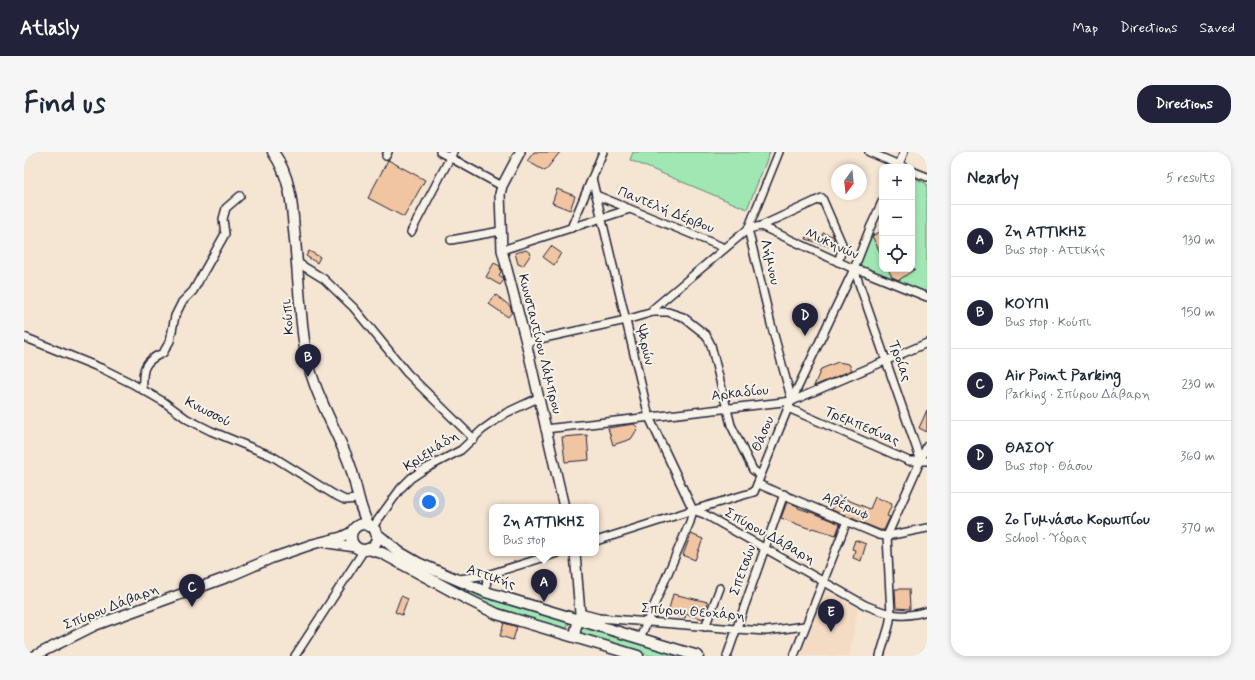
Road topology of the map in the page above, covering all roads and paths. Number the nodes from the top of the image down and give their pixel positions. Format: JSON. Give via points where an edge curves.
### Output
{"nodes":[{"id":1,"x":273,"y":152,"type":"edge"},
{"id":2,"x":440,"y":152,"type":"edge"},
{"id":3,"x":520,"y":152,"type":"edge"},
{"id":4,"x":603,"y":152,"type":"edge"},
{"id":5,"x":779,"y":152,"type":"edge"},
{"id":6,"x":869,"y":152,"type":"edge"},
{"id":7,"x":904,"y":152,"type":"edge"},
{"id":8,"x":452,"y":155,"type":"edge"},
{"id":9,"x":896,"y":164,"type":"edge"},
{"id":10,"x":901,"y":164,"type":"edge"},
{"id":11,"x":915,"y":172,"type":"edge"},
{"id":12,"x":927,"y":177,"type":"edge"},
{"id":13,"x":592,"y":178,"type":"junction"},
{"id":14,"x":502,"y":186,"type":"junction"},
{"id":15,"x":596,"y":195,"type":"junction"},
{"id":16,"x":240,"y":196,"type":"dead end"},
{"id":17,"x":879,"y":208,"type":"edge"},
{"id":18,"x":630,"y":209,"type":"junction"},
{"id":19,"x":602,"y":219,"type":"junction"},
{"id":20,"x":761,"y":226,"type":"junction"},
{"id":21,"x":571,"y":228,"type":"junction"},
{"id":22,"x":748,"y":229,"type":"junction"},
{"id":23,"x":501,"y":231,"type":"junction"},
{"id":24,"x":411,"y":232,"type":"dead end"},
{"id":25,"x":451,"y":240,"type":"dead end"},
{"id":26,"x":725,"y":248,"type":"junction"},
{"id":27,"x":502,"y":250,"type":"junction"},
{"id":28,"x":838,"y":262,"type":"junction"},
{"id":29,"x":298,"y":263,"type":"junction"},
{"id":30,"x":854,"y":269,"type":"junction"},
{"id":31,"x":927,"y":297,"type":"edge"},
{"id":32,"x":653,"y":312,"type":"junction"},
{"id":33,"x":626,"y":320,"type":"junction"},
{"id":34,"x":24,"y":337,"type":"edge"},
{"id":35,"x":526,"y":342,"type":"junction"},
{"id":36,"x":927,"y":343,"type":"edge"},
{"id":37,"x":886,"y":360,"type":"junction"},
{"id":38,"x":143,"y":390,"type":"junction"},
{"id":39,"x":538,"y":398,"type":"junction"},
{"id":40,"x":792,"y":401,"type":"junction"},
{"id":41,"x":727,"y":408,"type":"junction"},
{"id":42,"x":788,"y":408,"type":"junction"},
{"id":43,"x":649,"y":417,"type":"junction"},
{"id":44,"x":546,"y":428,"type":"junction"},
{"id":45,"x":474,"y":439,"type":"junction"},
{"id":46,"x":927,"y":446,"type":"edge"},
{"id":47,"x":924,"y":461,"type":"edge"},
{"id":48,"x":760,"y":475,"type":"junction"},
{"id":49,"x":758,"y":484,"type":"junction"},
{"id":50,"x":784,"y":494,"type":"junction"},
{"id":51,"x":358,"y":499,"type":"junction"},
{"id":52,"x":563,"y":504,"type":"edge"},
{"id":53,"x":693,"y":510,"type":"junction"},
{"id":54,"x":847,"y":521,"type":"junction"},
{"id":55,"x":927,"y":528,"type":"edge"},
{"id":56,"x":372,"y":529,"type":"junction"},
{"id":57,"x":353,"y":530,"type":"junction"},
{"id":58,"x":887,"y":536,"type":"junction"},
{"id":59,"x":599,"y":540,"type":"edge"},
{"id":60,"x":312,"y":544,"type":"junction"},
{"id":61,"x":362,"y":549,"type":"junction"},
{"id":62,"x":764,"y":549,"type":"junction"},
{"id":63,"x":548,"y":556,"type":"edge"},
{"id":64,"x":575,"y":556,"type":"edge"},
{"id":65,"x":487,"y":575,"type":"junction"},
{"id":66,"x":455,"y":580,"type":"junction"},
{"id":67,"x":822,"y":582,"type":"junction"},
{"id":68,"x":720,"y":588,"type":"dead end"},
{"id":69,"x":486,"y":592,"type":"junction"},
{"id":70,"x":927,"y":611,"type":"edge"},
{"id":71,"x":890,"y":614,"type":"junction"},
{"id":72,"x":579,"y":616,"type":"junction"},
{"id":73,"x":647,"y":622,"type":"junction"},
{"id":74,"x":805,"y":626,"type":"junction"},
{"id":75,"x":705,"y":627,"type":"junction"},
{"id":76,"x":736,"y":629,"type":"junction"},
{"id":77,"x":574,"y":637,"type":"junction"},
{"id":78,"x":640,"y":638,"type":"junction"},
{"id":79,"x":34,"y":656,"type":"edge"},
{"id":80,"x":295,"y":656,"type":"edge"},
{"id":81,"x":638,"y":656,"type":"edge"},
{"id":82,"x":698,"y":656,"type":"edge"},
{"id":83,"x":727,"y":656,"type":"edge"},
{"id":84,"x":794,"y":656,"type":"edge"},
{"id":85,"x":880,"y":656,"type":"edge"}],
"edges":[{"from":1,"to":29,"type":"main road","name":"Κούπι","via":[[283,169],[291,195]]},
{"from":2,"to":8,"type":"street"},
{"from":3,"to":14,"type":"street"},
{"from":4,"to":13,"type":"street"},
{"from":5,"to":22,"type":"street"},
{"from":6,"to":9,"type":"street"},
{"from":7,"to":10,"type":"street"},
{"from":8,"to":14,"type":"street"},
{"from":8,"to":24,"type":"street"},
{"from":11,"to":12,"type":"street"},
{"from":13,"to":15,"type":"street","name":"Ψαρών"},
{"from":13,"to":21,"type":"street"},
{"from":14,"to":23,"type":"street","name":"Κωνσταντίνου Λάμπρου"},
{"from":15,"to":18,"type":"street","name":"Παντελή Δέρβου"},
{"from":15,"to":19,"type":"street","name":"Ψαρών"},
{"from":16,"to":38,"type":"street","via":[[226,208],[223,218],[226,234],[193,291],[182,302],[164,353],[154,357],[144,367]]},
{"from":17,"to":30,"type":"street","name":"Θάσου"},
{"from":18,"to":19,"type":"street"},
{"from":18,"to":26,"type":"street","name":"Παντελή Δέρβου"},
{"from":19,"to":21,"type":"street"},
{"from":19,"to":33,"type":"street","name":"Ψαρών"},
{"from":20,"to":22,"type":"street"},
{"from":20,"to":28,"type":"street","name":"Μυκηνών"},
{"from":20,"to":28,"type":"street","name":"Λήμνου","via":[[822,198],[842,244]]},
{"from":21,"to":27,"type":"street"},
{"from":22,"to":26,"type":"street","name":"Λήμνου"},
{"from":22,"to":40,"type":"street","name":"Λήμνου"},
{"from":23,"to":25,"type":"street"},
{"from":23,"to":27,"type":"street","name":"Κωνσταντίνου Λάμπρου"},
{"from":26,"to":32,"type":"street","name":"Λήμνου","via":[[653,309]]},
{"from":27,"to":35,"type":"street","name":"Κωνσταντίνου Λάμπρου"},
{"from":28,"to":30,"type":"street","name":"Μυκηνών"},
{"from":29,"to":45,"type":"street","via":[[324,279],[354,308],[407,373]]},
{"from":29,"to":51,"type":"main road","name":"Κούπι","via":[[306,355],[318,395],[349,461]]},
{"from":30,"to":31,"type":"street","name":"Μυκηνών"},
{"from":30,"to":37,"type":"street","name":"Τροίας"},
{"from":30,"to":40,"type":"street","name":"Θάσου"},
{"from":32,"to":33,"type":"street"},
{"from":32,"to":41,"type":"street","via":[[668,312],[683,317],[706,335]]},
{"from":33,"to":35,"type":"street"},
{"from":33,"to":43,"type":"street","name":"Ψαρών"},
{"from":34,"to":38,"type":"street","name":"Κνωσσού","via":[[103,369]]},
{"from":35,"to":39,"type":"street","name":"Κωνσταντίνου Λάμπρου"},
{"from":36,"to":37,"type":"street","name":"Αρκαδίου"},
{"from":37,"to":40,"type":"street","name":"Αρκαδίου"},
{"from":37,"to":47,"type":"street","name":"Τροίας"},
{"from":38,"to":51,"type":"street","name":"Κνωσσού","via":[[211,431],[272,456],[333,494],[345,500]]},
{"from":39,"to":44,"type":"street","name":"Κωνσταντίνου Λάμπρου"},
{"from":39,"to":45,"type":"street","name":"Κριεμάδη","via":[[506,413]]},
{"from":40,"to":41,"type":"street","name":"Αρκαδίου"},
{"from":40,"to":42,"type":"street","name":"Θάσου"},
{"from":41,"to":43,"type":"street","name":"Αρκαδίου"},
{"from":41,"to":48,"type":"street","via":[[731,425],[753,470]]},
{"from":42,"to":47,"type":"street","name":"Τρεμπεσίνας","via":[[909,460]]},
{"from":42,"to":48,"type":"street","name":"Θάσου"},
{"from":43,"to":44,"type":"street","name":"Αρκαδίου"},
{"from":43,"to":53,"type":"street","name":"Ψαρών"},
{"from":44,"to":52,"type":"street","name":"Κωνσταντίνου Λάμπρου"},
{"from":45,"to":56,"type":"street","name":"Κριεμάδη","via":[[461,450],[410,478]]},
{"from":46,"to":47,"type":"street"},
{"from":47,"to":58,"type":"street"},
{"from":48,"to":49,"type":"street","name":"Θάσου"},
{"from":49,"to":50,"type":"street","name":"Αβέρωφ"},
{"from":49,"to":53,"type":"street","via":[[754,492]]},
{"from":50,"to":54,"type":"street","name":"Αβέρωφ"},
{"from":50,"to":62,"type":"street","name":"Σπετσών"},
{"from":51,"to":56,"type":"main road","via":[[363,516]]},
{"from":51,"to":57,"type":"main road","via":[[358,516]]},
{"from":53,"to":59,"type":"street"},
{"from":53,"to":62,"type":"street","name":"Σπύρου Δάβαρη"},
{"from":53,"to":73,"type":"street"},
{"from":54,"to":58,"type":"street","name":"Αβέρωφ"},
{"from":54,"to":67,"type":"street"},
{"from":55,"to":58,"type":"street","name":"Αβέρωφ"},
{"from":56,"to":57,"type":"main road","via":[[361,525]]},
{"from":56,"to":61,"type":"main road","via":[[375,543]]},
{"from":56,"to":66,"type":"main road","name":"Αττικής","via":[[399,552]]},
{"from":57,"to":60,"type":"street","name":"Σπύρου Δάβαρη","via":[[341,537]]},
{"from":57,"to":61,"type":"main road","via":[[351,539]]},
{"from":58,"to":71,"type":"street"},
{"from":60,"to":61,"type":"street","name":"Σπύρου Δάβαρη","via":[[325,543]]},
{"from":60,"to":79,"type":"street","name":"Σπύρου Δάβαρη","via":[[96,625]]},
{"from":61,"to":77,"type":"main road","name":"Αττικής","via":[[382,553],[497,614]]},
{"from":61,"to":80,"type":"street"},
{"from":62,"to":67,"type":"street","name":"Σπύρου Δάβαρη"},
{"from":62,"to":76,"type":"street","name":"Σπετσών"},
{"from":63,"to":65,"type":"street"},
{"from":64,"to":72,"type":"street"},
{"from":65,"to":66,"type":"street"},
{"from":65,"to":69,"type":"street"},
{"from":66,"to":69,"type":"main road","name":"Αττικής"},
{"from":67,"to":71,"type":"street","name":"Σπύρου Δάβαρη","via":[[865,605]]},
{"from":67,"to":74,"type":"street"},
{"from":68,"to":75,"type":"street","name":"Σπετσών"},
{"from":69,"to":72,"type":"main road","name":"Αττικής"},
{"from":70,"to":71,"type":"street","name":"Σπύρου Δάβαρη","via":[[910,615]]},
{"from":71,"to":85,"type":"street"},
{"from":72,"to":73,"type":"street","name":"Σπύρου Θεοχάρη"},
{"from":72,"to":77,"type":"street"},
{"from":72,"to":78,"type":"main road","name":"Αττικής"},
{"from":73,"to":75,"type":"street","name":"Σπύρου Θεοχάρη"},
{"from":73,"to":78,"type":"street"},
{"from":74,"to":76,"type":"street","name":"Σπύρου Θεοχάρη","via":[[766,630]]},
{"from":74,"to":84,"type":"street"},
{"from":75,"to":76,"type":"street","name":"Σπύρου Θεοχάρη"},
{"from":76,"to":83,"type":"street","name":"Σπετσών"},
{"from":77,"to":81,"type":"main road","name":"Αττικής"},
{"from":78,"to":82,"type":"main road","name":"Αττικής"}]}
